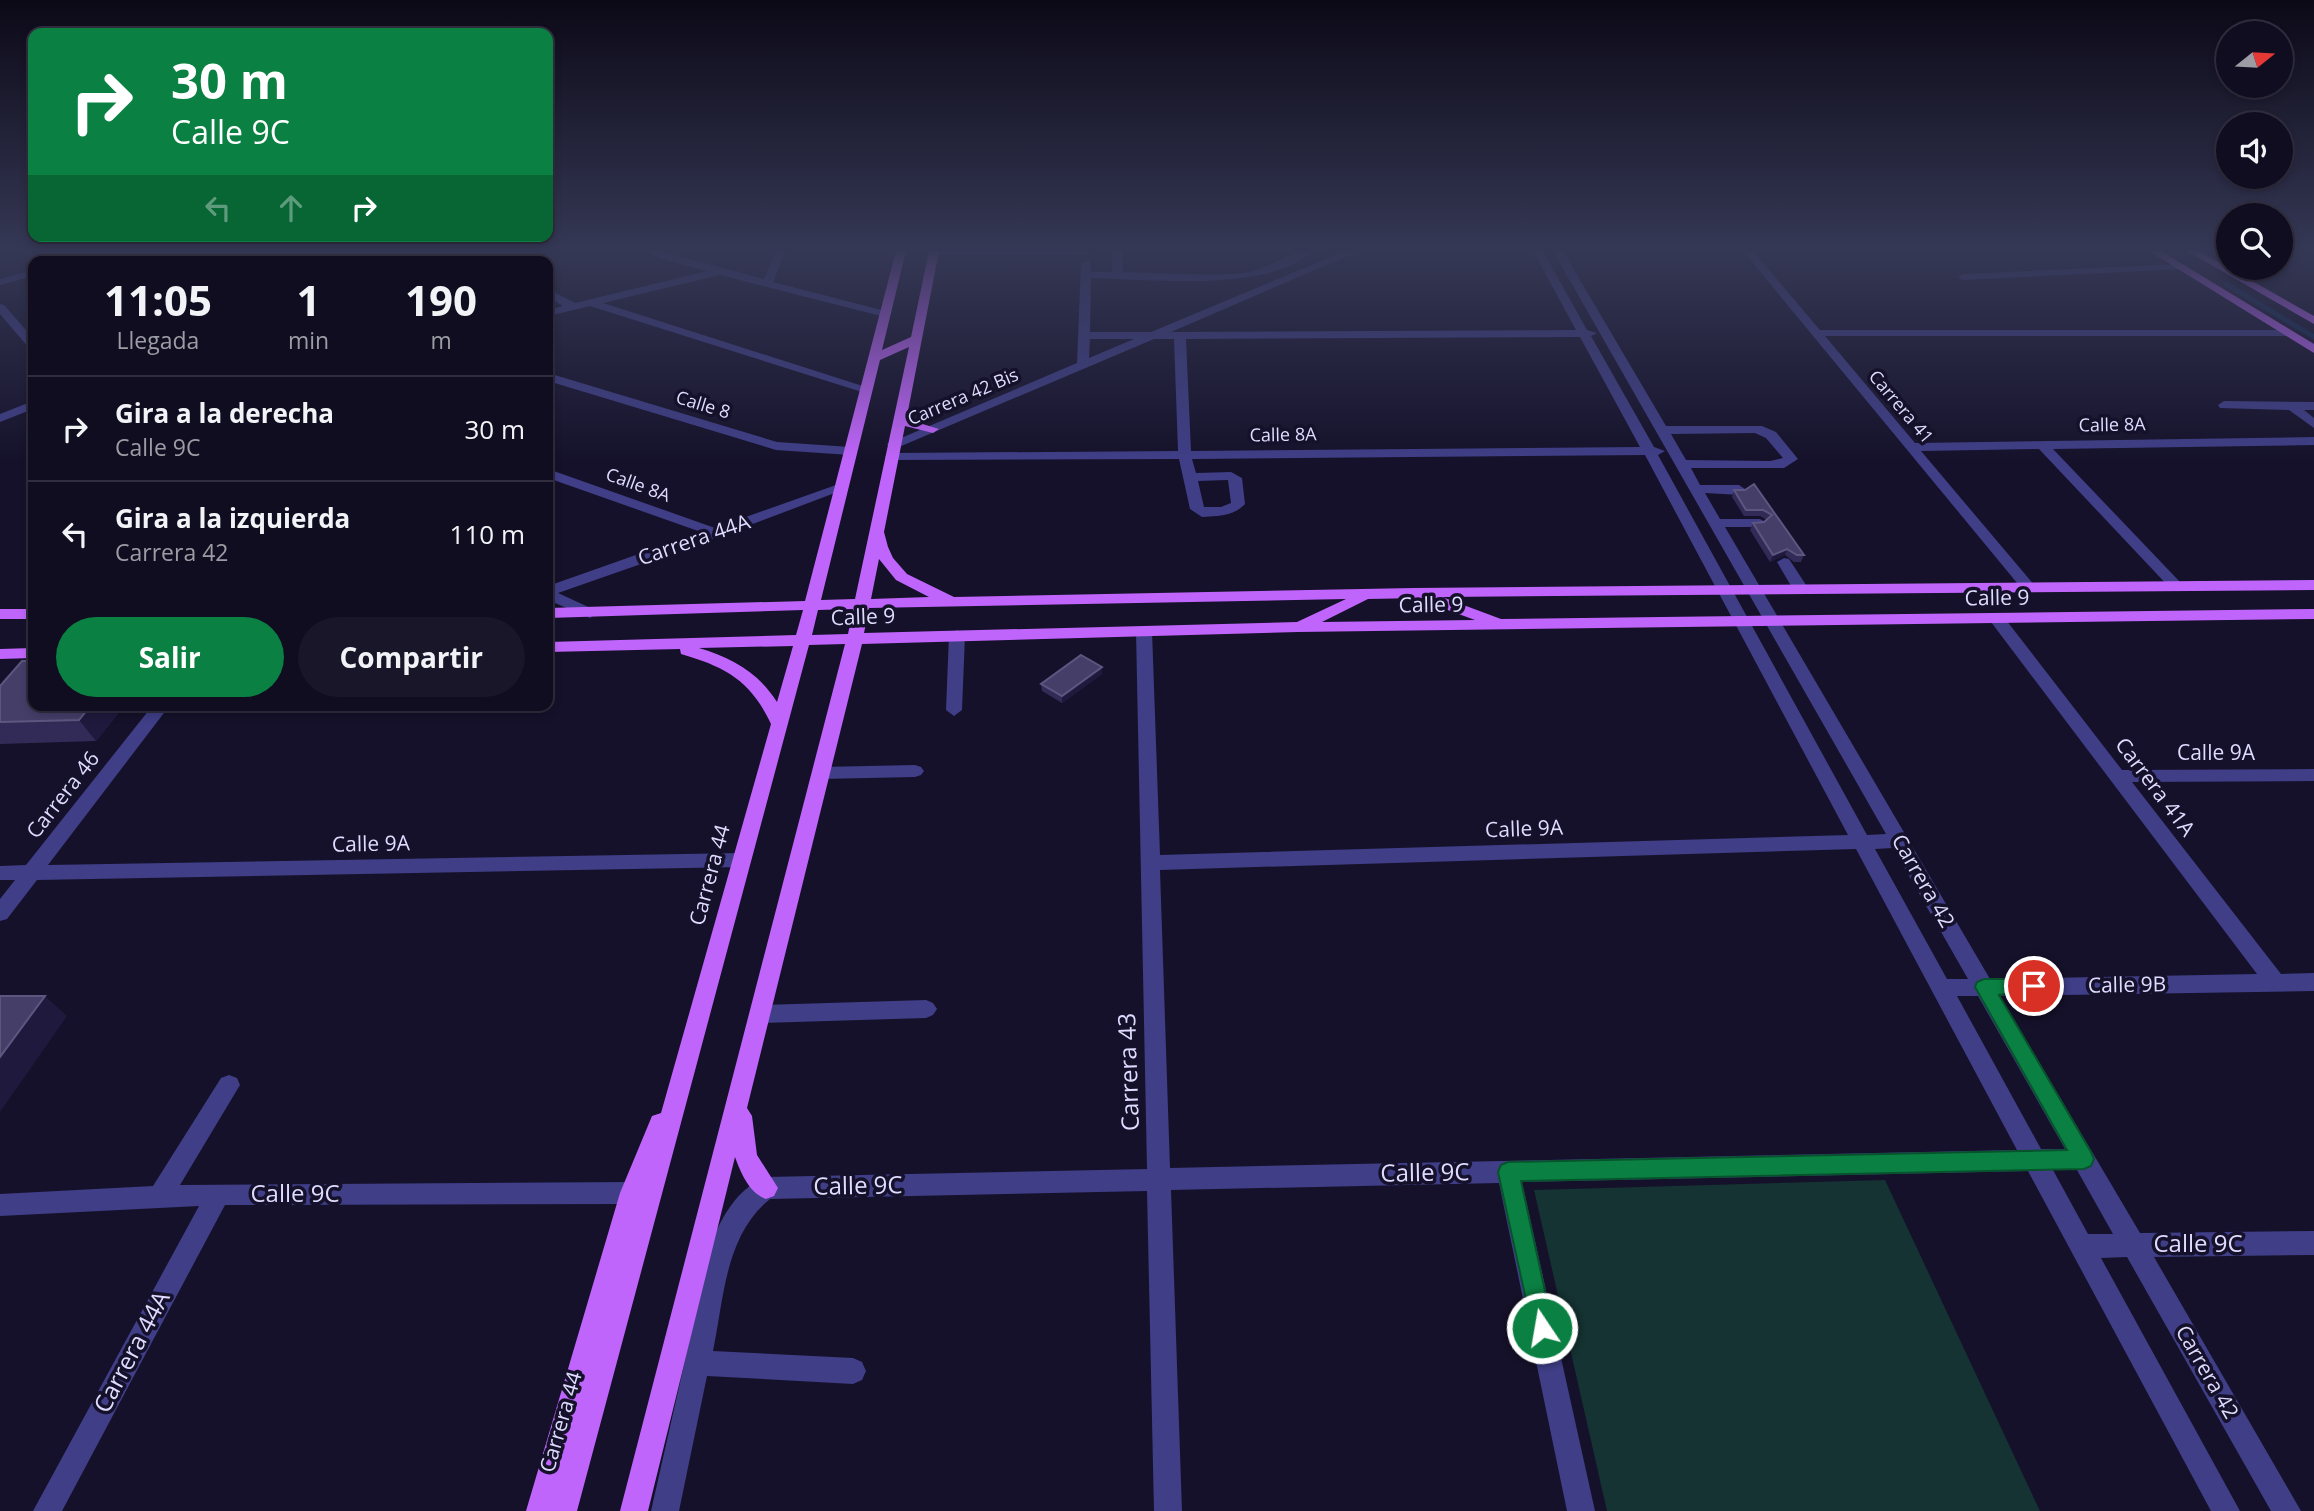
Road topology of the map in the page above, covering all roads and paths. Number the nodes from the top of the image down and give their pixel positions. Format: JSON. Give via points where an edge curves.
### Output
{"nodes":[{"id":1,"x":13,"y":322,"type":"edge"},
{"id":2,"x":650,"y":322,"type":"edge"},
{"id":3,"x":883,"y":322,"type":"edge"},
{"id":4,"x":919,"y":322,"type":"edge"},
{"id":5,"x":1084,"y":322,"type":"edge"},
{"id":6,"x":1188,"y":322,"type":"edge"},
{"id":7,"x":1577,"y":322,"type":"edge"},
{"id":8,"x":1599,"y":322,"type":"edge"},
{"id":9,"x":1807,"y":322,"type":"edge"},
{"id":10,"x":2270,"y":322,"type":"edge"},
{"id":11,"x":1816,"y":332,"type":"junction"},
{"id":12,"x":2287,"y":332,"type":"junction"},
{"id":13,"x":1583,"y":333,"type":"junction"},
{"id":14,"x":1606,"y":333,"type":"junction"},
{"id":15,"x":1084,"y":336,"type":"junction"},
{"id":16,"x":1154,"y":336,"type":"junction"},
{"id":17,"x":1180,"y":336,"type":"junction"},
{"id":18,"x":916,"y":338,"type":"junction"},
{"id":19,"x":28,"y":339,"type":"edge"},
{"id":20,"x":2314,"y":349,"type":"edge"},
{"id":21,"x":874,"y":358,"type":"junction"},
{"id":22,"x":1083,"y":365,"type":"junction"},
{"id":23,"x":553,"y":378,"type":"edge"},
{"id":24,"x":866,"y":389,"type":"junction"},
{"id":25,"x":2224,"y":405,"type":"dead end"},
{"id":26,"x":2292,"y":406,"type":"junction"},
{"id":27,"x":2314,"y":406,"type":"edge"},
{"id":28,"x":28,"y":407,"type":"edge"},
{"id":29,"x":900,"y":417,"type":"junction"},
{"id":30,"x":0,"y":418,"type":"edge"},
{"id":31,"x":2314,"y":424,"type":"edge"},
{"id":32,"x":933,"y":429,"type":"junction"},
{"id":33,"x":1662,"y":430,"type":"junction"},
{"id":34,"x":2314,"y":441,"type":"edge"},
{"id":35,"x":2042,"y":445,"type":"junction"},
{"id":36,"x":1911,"y":447,"type":"junction"},
{"id":37,"x":893,"y":450,"type":"junction"},
{"id":38,"x":850,"y":451,"type":"junction"},
{"id":39,"x":1649,"y":451,"type":"junction"},
{"id":40,"x":1674,"y":451,"type":"junction"},
{"id":41,"x":1185,"y":455,"type":"junction"},
{"id":42,"x":1682,"y":464,"type":"junction"},
{"id":43,"x":553,"y":475,"type":"edge"},
{"id":44,"x":1190,"y":477,"type":"dead end"},
{"id":45,"x":841,"y":488,"type":"junction"},
{"id":46,"x":1697,"y":489,"type":"junction"},
{"id":47,"x":1741,"y":491,"type":"edge"},
{"id":48,"x":1716,"y":523,"type":"junction"},
{"id":49,"x":1761,"y":524,"type":"edge"},
{"id":50,"x":877,"y":528,"type":"junction"},
{"id":51,"x":716,"y":533,"type":"junction"},
{"id":52,"x":1784,"y":562,"type":"dead end"},
{"id":53,"x":2314,"y":585,"type":"edge"},
{"id":54,"x":2027,"y":586,"type":"junction"},
{"id":55,"x":2176,"y":586,"type":"junction"},
{"id":56,"x":553,"y":591,"type":"edge"},
{"id":57,"x":1727,"y":591,"type":"junction"},
{"id":58,"x":1756,"y":591,"type":"junction"},
{"id":59,"x":1802,"y":591,"type":"junction"},
{"id":60,"x":1414,"y":593,"type":"junction"},
{"id":61,"x":1368,"y":594,"type":"junction"},
{"id":62,"x":553,"y":595,"type":"edge"},
{"id":63,"x":964,"y":602,"type":"junction"},
{"id":64,"x":862,"y":604,"type":"junction"},
{"id":65,"x":811,"y":606,"type":"junction"},
{"id":66,"x":553,"y":613,"type":"edge"},
{"id":67,"x":590,"y":613,"type":"junction"},
{"id":68,"x":0,"y":614,"type":"edge"},
{"id":69,"x":28,"y":614,"type":"edge"},
{"id":70,"x":2314,"y":614,"type":"edge"},
{"id":71,"x":1997,"y":619,"type":"junction"},
{"id":72,"x":1773,"y":621,"type":"junction"},
{"id":73,"x":1741,"y":622,"type":"junction"},
{"id":74,"x":1504,"y":625,"type":"junction"},
{"id":75,"x":1298,"y":627,"type":"junction"},
{"id":76,"x":1144,"y":631,"type":"junction"},
{"id":77,"x":957,"y":635,"type":"junction"},
{"id":78,"x":855,"y":638,"type":"junction"},
{"id":79,"x":802,"y":640,"type":"junction"},
{"id":80,"x":655,"y":646,"type":"junction"},
{"id":81,"x":553,"y":647,"type":"edge"},
{"id":82,"x":0,"y":653,"type":"edge"},
{"id":83,"x":28,"y":653,"type":"edge"},
{"id":84,"x":954,"y":710,"type":"dead end"},
{"id":85,"x":157,"y":711,"type":"edge"},
{"id":86,"x":779,"y":724,"type":"junction"},
{"id":87,"x":915,"y":771,"type":"dead end"},
{"id":88,"x":821,"y":773,"type":"junction"},
{"id":89,"x":2314,"y":775,"type":"edge"},
{"id":90,"x":2117,"y":776,"type":"junction"},
{"id":91,"x":1900,"y":841,"type":"junction"},
{"id":92,"x":1861,"y":842,"type":"junction"},
{"id":93,"x":742,"y":860,"type":"junction"},
{"id":94,"x":1150,"y":863,"type":"junction"},
{"id":95,"x":0,"y":873,"type":"edge"},
{"id":96,"x":32,"y":873,"type":"junction"},
{"id":97,"x":0,"y":912,"type":"edge"},
{"id":98,"x":2314,"y":982,"type":"edge"},
{"id":99,"x":2276,"y":983,"type":"junction"},
{"id":100,"x":1984,"y":987,"type":"junction"},
{"id":101,"x":1941,"y":988,"type":"junction"},
{"id":102,"x":926,"y":1009,"type":"dead end"},
{"id":103,"x":759,"y":1018,"type":"junction"},
{"id":104,"x":688,"y":1055,"type":"junction"},
{"id":105,"x":229,"y":1085,"type":"dead end"},
{"id":106,"x":2084,"y":1159,"type":"junction"},
{"id":107,"x":2035,"y":1160,"type":"junction"},
{"id":108,"x":1508,"y":1172,"type":"junction"},
{"id":109,"x":1158,"y":1180,"type":"junction"},
{"id":110,"x":766,"y":1188,"type":"junction"},
{"id":111,"x":632,"y":1192,"type":"junction"},
{"id":112,"x":218,"y":1194,"type":"junction"},
{"id":113,"x":159,"y":1197,"type":"junction"},
{"id":114,"x":0,"y":1205,"type":"edge"},
{"id":115,"x":2314,"y":1243,"type":"edge"},
{"id":116,"x":2133,"y":1244,"type":"junction"},
{"id":117,"x":2081,"y":1245,"type":"junction"},
{"id":118,"x":698,"y":1363,"type":"junction"},
{"id":119,"x":853,"y":1371,"type":"dead end"},
{"id":120,"x":47,"y":1511,"type":"edge"},
{"id":121,"x":540,"y":1511,"type":"edge"},
{"id":122,"x":563,"y":1511,"type":"edge"},
{"id":123,"x":634,"y":1511,"type":"edge"},
{"id":124,"x":665,"y":1511,"type":"edge"},
{"id":125,"x":1168,"y":1511,"type":"edge"},
{"id":126,"x":1581,"y":1511,"type":"edge"},
{"id":127,"x":2226,"y":1511,"type":"edge"},
{"id":128,"x":2287,"y":1511,"type":"edge"}],
"edges":[{"from":1,"to":19,"type":"street"},
{"from":2,"to":24,"type":"street"},
{"from":3,"to":21,"type":"main road","name":"Carrera 44"},
{"from":4,"to":18,"type":"main road"},
{"from":5,"to":15,"type":"street"},
{"from":6,"to":16,"type":"street","name":"Carrera 42 Bis"},
{"from":7,"to":13,"type":"street","name":"Carrera 42"},
{"from":8,"to":14,"type":"street","name":"Carrera 42"},
{"from":9,"to":11,"type":"street","name":"Carrera 41"},
{"from":10,"to":12,"type":"main road"},
{"from":11,"to":12,"type":"street"},
{"from":11,"to":36,"type":"street","name":"Carrera 41"},
{"from":12,"to":20,"type":"main road"},
{"from":13,"to":14,"type":"street"},
{"from":13,"to":17,"type":"street"},
{"from":13,"to":39,"type":"street","name":"Carrera 42"},
{"from":14,"to":33,"type":"street","name":"Carrera 42"},
{"from":15,"to":16,"type":"street"},
{"from":15,"to":22,"type":"street"},
{"from":16,"to":17,"type":"street"},
{"from":16,"to":22,"type":"street","name":"Carrera 42 Bis"},
{"from":17,"to":41,"type":"street"},
{"from":18,"to":21,"type":"main road"},
{"from":18,"to":29,"type":"main road"},
{"from":21,"to":24,"type":"main road","name":"Carrera 44"},
{"from":22,"to":32,"type":"street","name":"Carrera 42 Bis"},
{"from":23,"to":38,"type":"street","name":"Calle 8","via":[[776,446]]},
{"from":24,"to":38,"type":"main road","name":"Carrera 44"},
{"from":25,"to":26,"type":"street"},
{"from":26,"to":27,"type":"street"},
{"from":26,"to":31,"type":"street"},
{"from":28,"to":30,"type":"street"},
{"from":29,"to":32,"type":"main road"},
{"from":29,"to":37,"type":"main road"},
{"from":32,"to":37,"type":"street","name":"Carrera 42 Bis"},
{"from":33,"to":40,"type":"street","name":"Carrera 42"},
{"from":33,"to":42,"type":"street","via":[[1757,429],[1771,435],[1791,459],[1770,465]]},
{"from":34,"to":35,"type":"street","name":"Calle 8A"},
{"from":35,"to":36,"type":"street","name":"Calle 8A"},
{"from":35,"to":55,"type":"street"},
{"from":36,"to":54,"type":"street","name":"Carrera 41"},
{"from":37,"to":41,"type":"street","name":"Calle 8A"},
{"from":37,"to":50,"type":"main road"},
{"from":38,"to":45,"type":"main road","name":"Carrera 44"},
{"from":39,"to":40,"type":"street","name":"Calle 8A"},
{"from":39,"to":41,"type":"street","name":"Calle 8A"},
{"from":39,"to":57,"type":"street","name":"Carrera 42"},
{"from":40,"to":42,"type":"street","name":"Carrera 42"},
{"from":41,"to":44,"type":"street"},
{"from":42,"to":46,"type":"street","name":"Carrera 42"},
{"from":43,"to":51,"type":"street","name":"Calle 8A"},
{"from":45,"to":51,"type":"street","name":"Carrera 44A"},
{"from":45,"to":65,"type":"main road","name":"Carrera 44"},
{"from":46,"to":47,"type":"street"},
{"from":46,"to":48,"type":"street","name":"Carrera 42"},
{"from":48,"to":49,"type":"street"},
{"from":48,"to":58,"type":"street","name":"Carrera 42"},
{"from":50,"to":63,"type":"main road","via":[[885,560],[897,574],[915,586]]},
{"from":50,"to":64,"type":"main road"},
{"from":51,"to":56,"type":"street","name":"Carrera 44A"},
{"from":52,"to":59,"type":"street"},
{"from":53,"to":55,"type":"main road","name":"Calle 9"},
{"from":54,"to":55,"type":"main road","name":"Calle 9"},
{"from":54,"to":59,"type":"main road","name":"Calle 9"},
{"from":57,"to":58,"type":"main road","name":"Calle 9"},
{"from":57,"to":60,"type":"main road","name":"Calle 9"},
{"from":57,"to":73,"type":"street","name":"Carrera 42"},
{"from":58,"to":59,"type":"main road","name":"Calle 9"},
{"from":58,"to":72,"type":"street","name":"Carrera 42"},
{"from":60,"to":61,"type":"main road","name":"Calle 9"},
{"from":60,"to":74,"type":"main road"},
{"from":61,"to":63,"type":"main road","name":"Calle 9"},
{"from":61,"to":75,"type":"main road"},
{"from":62,"to":67,"type":"street"},
{"from":63,"to":64,"type":"main road","name":"Calle 9"},
{"from":64,"to":65,"type":"main road","name":"Calle 9"},
{"from":64,"to":78,"type":"main road"},
{"from":65,"to":67,"type":"main road","name":"Calle 9"},
{"from":65,"to":79,"type":"main road","name":"Carrera 44"},
{"from":66,"to":67,"type":"main road","name":"Calle 9"},
{"from":68,"to":69,"type":"main road"},
{"from":70,"to":71,"type":"main road","name":"Calle 9"},
{"from":71,"to":72,"type":"main road","name":"Calle 9"},
{"from":71,"to":90,"type":"street","name":"Carrera 41A"},
{"from":72,"to":73,"type":"main road","name":"Calle 9"},
{"from":72,"to":91,"type":"street","name":"Carrera 42"},
{"from":73,"to":74,"type":"main road","name":"Calle 9"},
{"from":73,"to":92,"type":"street","name":"Carrera 42"},
{"from":74,"to":75,"type":"main road","name":"Calle 9"},
{"from":75,"to":76,"type":"main road","name":"Calle 9"},
{"from":76,"to":77,"type":"main road","name":"Calle 9"},
{"from":76,"to":94,"type":"street","name":"Carrera 43"},
{"from":77,"to":78,"type":"main road","name":"Calle 9"},
{"from":77,"to":84,"type":"street"},
{"from":78,"to":79,"type":"main road","name":"Calle 9"},
{"from":78,"to":88,"type":"main road"},
{"from":79,"to":80,"type":"main road","name":"Calle 9"},
{"from":79,"to":86,"type":"main road","name":"Carrera 44"},
{"from":80,"to":81,"type":"main road","name":"Calle 9"},
{"from":80,"to":86,"type":"main road","via":[[714,657],[740,671],[771,703]]},
{"from":82,"to":83,"type":"main road"},
{"from":85,"to":96,"type":"street","name":"Carrera 46"},
{"from":86,"to":93,"type":"main road","name":"Carrera 44"},
{"from":87,"to":88,"type":"street"},
{"from":88,"to":103,"type":"main road"},
{"from":89,"to":90,"type":"street","name":"Calle 9A"},
{"from":90,"to":99,"type":"street","name":"Carrera 41A"},
{"from":91,"to":92,"type":"street","name":"Calle 9A"},
{"from":91,"to":100,"type":"street","name":"Carrera 42"},
{"from":92,"to":94,"type":"street","name":"Calle 9A"},
{"from":92,"to":101,"type":"street","name":"Carrera 42"},
{"from":93,"to":96,"type":"street","name":"Calle 9A"},
{"from":93,"to":104,"type":"main road","name":"Carrera 44"},
{"from":94,"to":109,"type":"street","name":"Carrera 43"},
{"from":95,"to":96,"type":"street","name":"Calle 9A"},
{"from":96,"to":97,"type":"street","name":"Carrera 46"},
{"from":98,"to":99,"type":"street","name":"Calle 9B"},
{"from":99,"to":100,"type":"street","name":"Calle 9B"},
{"from":100,"to":101,"type":"street","name":"Calle 9B"},
{"from":100,"to":106,"type":"street","name":"Carrera 42"},
{"from":101,"to":107,"type":"street","name":"Carrera 42"},
{"from":102,"to":103,"type":"street"},
{"from":103,"to":110,"type":"main road","via":[[741,1113],[742,1150]]},
{"from":103,"to":123,"type":"main road"},
{"from":104,"to":111,"type":"main road"},
{"from":104,"to":122,"type":"main road","name":"Carrera 44"},
{"from":105,"to":113,"type":"street"},
{"from":106,"to":107,"type":"street","name":"Calle 9C"},
{"from":106,"to":116,"type":"street","name":"Carrera 42"},
{"from":107,"to":108,"type":"street","name":"Calle 9C"},
{"from":107,"to":117,"type":"street","name":"Carrera 42"},
{"from":108,"to":109,"type":"street","name":"Calle 9C"},
{"from":108,"to":126,"type":"street"},
{"from":109,"to":110,"type":"street","name":"Calle 9C"},
{"from":109,"to":125,"type":"street","name":"Carrera 43"},
{"from":110,"to":118,"type":"street","via":[[734,1218],[724,1241]]},
{"from":111,"to":112,"type":"street","name":"Calle 9C"},
{"from":111,"to":121,"type":"main road"},
{"from":112,"to":113,"type":"street","name":"Calle 9C"},
{"from":112,"to":120,"type":"street","name":"Carrera 44A"},
{"from":113,"to":114,"type":"street","name":"Calle 9C"},
{"from":115,"to":116,"type":"street","name":"Calle 9C"},
{"from":116,"to":117,"type":"street","name":"Calle 9C"},
{"from":116,"to":128,"type":"street","name":"Carrera 42"},
{"from":117,"to":127,"type":"street","name":"Carrera 42"},
{"from":118,"to":119,"type":"street"},
{"from":118,"to":124,"type":"street"}]}
